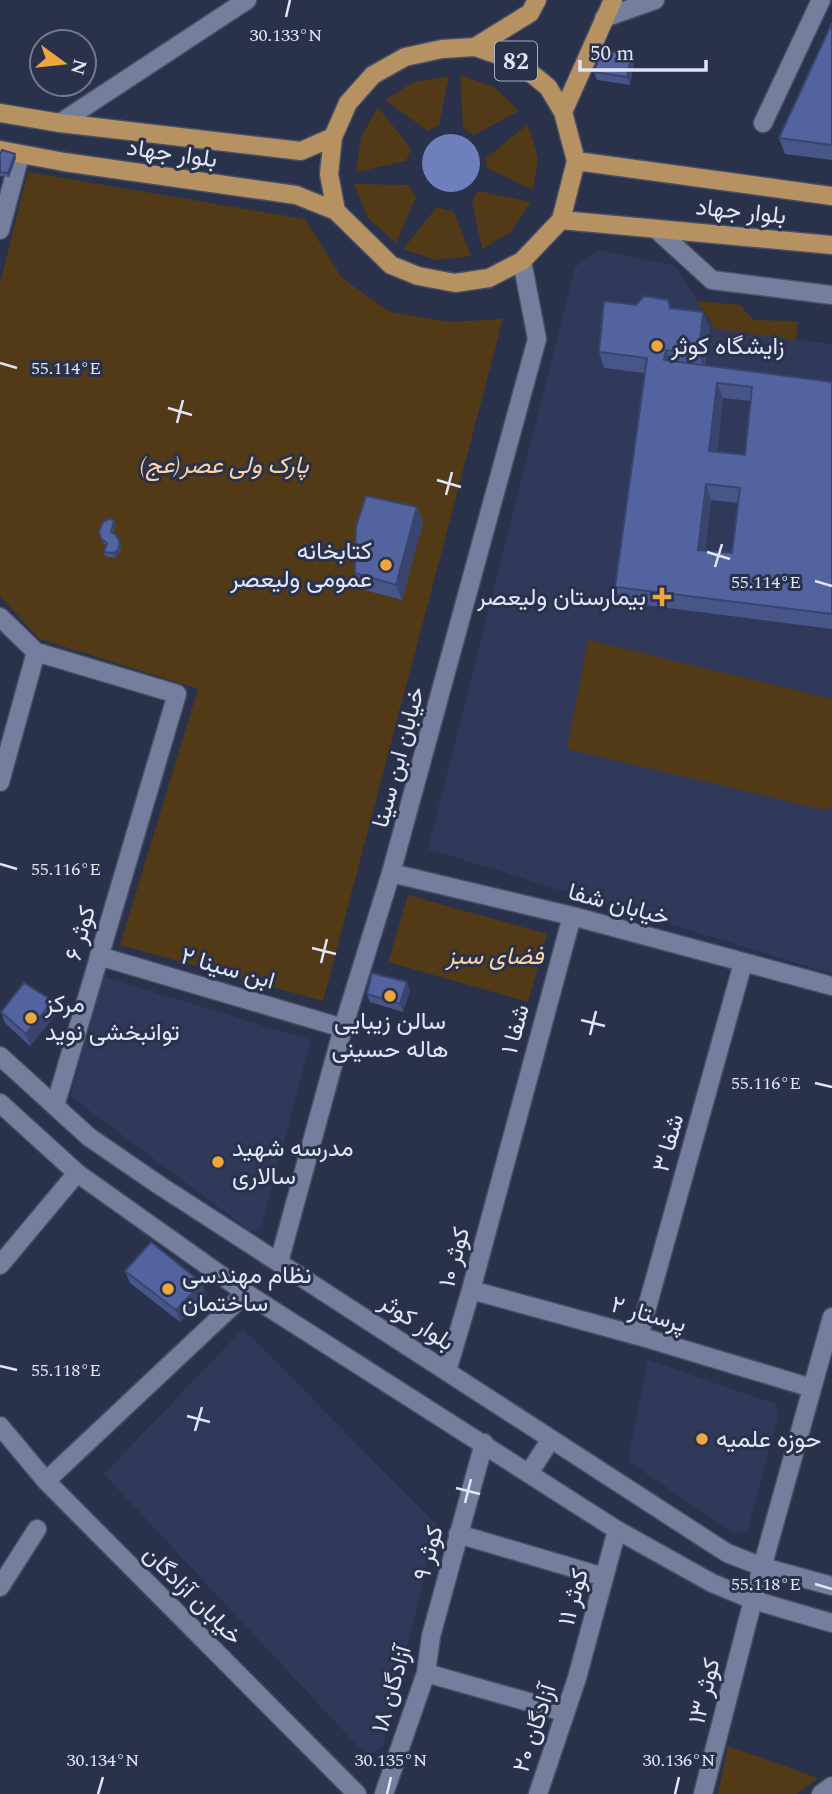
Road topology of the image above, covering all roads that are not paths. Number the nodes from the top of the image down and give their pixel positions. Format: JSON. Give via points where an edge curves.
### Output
{"nodes":[{"id":1,"x":247,"y":0,"type":"edge"},
{"id":2,"x":537,"y":0,"type":"edge"},
{"id":3,"x":613,"y":0,"type":"edge"},
{"id":4,"x":655,"y":0,"type":"edge"},
{"id":5,"x":821,"y":0,"type":"edge"},
{"id":6,"x":604,"y":18,"type":"junction"},
{"id":7,"x":475,"y":47,"type":"junction"},
{"id":8,"x":563,"y":112,"type":"junction"},
{"id":9,"x":0,"y":113,"type":"edge"},
{"id":10,"x":60,"y":123,"type":"junction"},
{"id":11,"x":763,"y":123,"type":"dead end"},
{"id":12,"x":332,"y":137,"type":"junction"},
{"id":13,"x":0,"y":150,"type":"edge"},
{"id":14,"x":20,"y":155,"type":"junction"},
{"id":15,"x":576,"y":161,"type":"junction"},
{"id":16,"x":832,"y":196,"type":"edge"},
{"id":17,"x":336,"y":211,"type":"junction"},
{"id":18,"x":561,"y":220,"type":"junction"},
{"id":19,"x":656,"y":229,"type":"junction"},
{"id":20,"x":0,"y":230,"type":"edge"},
{"id":21,"x":832,"y":245,"type":"edge"},
{"id":22,"x":522,"y":261,"type":"junction"},
{"id":23,"x":832,"y":295,"type":"edge"},
{"id":24,"x":0,"y":617,"type":"edge"},
{"id":25,"x":36,"y":652,"type":"junction"},
{"id":26,"x":0,"y":782,"type":"edge"},
{"id":27,"x":391,"y":873,"type":"junction"},
{"id":28,"x":572,"y":916,"type":"junction"},
{"id":29,"x":99,"y":956,"type":"junction"},
{"id":30,"x":743,"y":964,"type":"junction"},
{"id":31,"x":832,"y":986,"type":"edge"},
{"id":32,"x":343,"y":1028,"type":"junction"},
{"id":33,"x":0,"y":1056,"type":"edge"},
{"id":34,"x":0,"y":1103,"type":"edge"},
{"id":35,"x":55,"y":1107,"type":"junction"},
{"id":36,"x":506,"y":1156,"type":"joint"},
{"id":37,"x":77,"y":1173,"type":"junction"},
{"id":38,"x":279,"y":1262,"type":"junction"},
{"id":39,"x":1,"y":1264,"type":"edge"},
{"id":40,"x":471,"y":1290,"type":"junction"},
{"id":41,"x":246,"y":1293,"type":"junction"},
{"id":42,"x":832,"y":1317,"type":"edge"},
{"id":43,"x":639,"y":1336,"type":"junction"},
{"id":44,"x":828,"y":1346,"type":"edge"},
{"id":45,"x":447,"y":1371,"type":"junction"},
{"id":46,"x":812,"y":1388,"type":"junction"},
{"id":47,"x":0,"y":1426,"type":"edge"},
{"id":48,"x":551,"y":1439,"type":"junction"},
{"id":49,"x":484,"y":1443,"type":"junction"},
{"id":50,"x":530,"y":1474,"type":"junction"},
{"id":51,"x":46,"y":1481,"type":"junction"},
{"id":52,"x":37,"y":1529,"type":"dead end"},
{"id":53,"x":617,"y":1530,"type":"junction"},
{"id":54,"x":458,"y":1534,"type":"junction"},
{"id":55,"x":763,"y":1567,"type":"junction"},
{"id":56,"x":604,"y":1577,"type":"junction"},
{"id":57,"x":832,"y":1586,"type":"edge"},
{"id":58,"x":0,"y":1587,"type":"edge"},
{"id":59,"x":753,"y":1600,"type":"junction"},
{"id":60,"x":832,"y":1623,"type":"edge"},
{"id":61,"x":431,"y":1636,"type":"joint"},
{"id":62,"x":426,"y":1673,"type":"junction"},
{"id":63,"x":577,"y":1678,"type":"joint"},
{"id":64,"x":564,"y":1712,"type":"junction"},
{"id":65,"x":832,"y":1786,"type":"edge"},
{"id":66,"x":357,"y":1794,"type":"edge"},
{"id":67,"x":384,"y":1794,"type":"edge"},
{"id":68,"x":538,"y":1794,"type":"edge"},
{"id":69,"x":703,"y":1794,"type":"edge"},
{"id":70,"x":821,"y":1794,"type":"edge"}],
"edges":[{"from":1,"to":10,"type":"street"},
{"from":2,"to":7,"type":"main road","number":"82","via":[[530,13]]},
{"from":3,"to":6,"type":"main road","number":"82"},
{"from":4,"to":6,"type":"street"},
{"from":5,"to":11,"type":"street"},
{"from":6,"to":8,"type":"main road","number":"82"},
{"from":7,"to":8,"type":"main road","number":"82","via":[[516,61],[548,88]]},
{"from":7,"to":12,"type":"main road","number":"82","via":[[405,57],[373,75],[348,103]]},
{"from":8,"to":15,"type":"main road","number":"82"},
{"from":9,"to":10,"type":"main road","name":"بلوار جهاد"},
{"from":10,"to":12,"type":"main road","name":"بلوار جهاد","via":[[301,150]]},
{"from":12,"to":17,"type":"main road","number":"82","via":[[329,174]]},
{"from":13,"to":14,"type":"main road","name":"بلوار جهاد"},
{"from":14,"to":17,"type":"main road","name":"بلوار جهاد","via":[[296,195]]},
{"from":14,"to":20,"type":"street"},
{"from":15,"to":16,"type":"main road","name":"بلوار جهاد"},
{"from":15,"to":18,"type":"main road","number":"82"},
{"from":17,"to":22,"type":"main road","number":"82","via":[[391,265],[418,276],[455,283],[489,278]]},
{"from":18,"to":19,"type":"main road","name":"بلوار جهاد"},
{"from":18,"to":22,"type":"main road","number":"82"},
{"from":19,"to":21,"type":"main road","name":"بلوار جهاد"},
{"from":19,"to":23,"type":"street","via":[[712,280]]},
{"from":22,"to":27,"type":"street","name":"خیابان ابن سینا","via":[[537,339]]},
{"from":24,"to":25,"type":"street"},
{"from":25,"to":26,"type":"street"},
{"from":25,"to":29,"type":"street","name":"کوثر ۶","via":[[177,694]]},
{"from":27,"to":28,"type":"street","name":"خیابان شفا"},
{"from":27,"to":32,"type":"street","name":"خیابان ابن سینا"},
{"from":28,"to":30,"type":"street","name":"خیابان شفا"},
{"from":28,"to":36,"type":"street","name":"شفا ۱"},
{"from":29,"to":32,"type":"street","name":"ابن سینا ۲"},
{"from":29,"to":35,"type":"street","name":"کوثر ۶"},
{"from":30,"to":31,"type":"street","name":"خیابان شفا"},
{"from":30,"to":43,"type":"street","name":"شفا ۳"},
{"from":32,"to":38,"type":"street","name":"خیابان ابن سینا"},
{"from":33,"to":35,"type":"street","name":"بلوار کوثر"},
{"from":34,"to":37,"type":"street"},
{"from":35,"to":38,"type":"street","name":"بلوار کوثر","via":[[139,1172]]},
{"from":36,"to":40,"type":"street","name":"کوثر ۱۰"},
{"from":37,"to":39,"type":"street"},
{"from":37,"to":41,"type":"street"},
{"from":38,"to":45,"type":"street","name":"بلوار کوثر"},
{"from":40,"to":43,"type":"street","name":"پرستار ۲"},
{"from":40,"to":45,"type":"street","name":"کوثر ۱۰"},
{"from":41,"to":49,"type":"street"},
{"from":41,"to":51,"type":"street"},
{"from":42,"to":44,"type":"street","name":"کوثر ۱۳"},
{"from":43,"to":46,"type":"street","name":"پرستار ۲"},
{"from":44,"to":46,"type":"street","name":"کوثر ۱۳"},
{"from":45,"to":48,"type":"street","name":"بلوار کوثر"},
{"from":46,"to":55,"type":"street","name":"کوثر ۱۳"},
{"from":47,"to":51,"type":"street","name":"خیابان آزادگان"},
{"from":48,"to":50,"type":"street"},
{"from":48,"to":55,"type":"street","name":"بلوار کوثر","via":[[727,1553]]},
{"from":49,"to":50,"type":"street"},
{"from":49,"to":54,"type":"street","name":"کوثر ۹"},
{"from":50,"to":53,"type":"street"},
{"from":51,"to":66,"type":"street","name":"خیابان آزادگان"},
{"from":52,"to":58,"type":"street"},
{"from":53,"to":56,"type":"street","name":"کوثر ۱۱"},
{"from":53,"to":59,"type":"street","via":[[712,1583]]},
{"from":54,"to":56,"type":"street"},
{"from":54,"to":61,"type":"street","name":"کوثر ۹"},
{"from":55,"to":57,"type":"street","name":"بلوار کوثر"},
{"from":55,"to":59,"type":"street","name":"کوثر ۱۳"},
{"from":56,"to":63,"type":"street","name":"کوثر ۱۱"},
{"from":59,"to":60,"type":"street"},
{"from":59,"to":69,"type":"street","name":"کوثر ۱۳"},
{"from":61,"to":62,"type":"street","name":"آزادگان ۱۸"},
{"from":62,"to":64,"type":"street"},
{"from":62,"to":67,"type":"street","name":"آزادگان ۱۸"},
{"from":63,"to":64,"type":"street","name":"آزادگان ۲۰"},
{"from":64,"to":68,"type":"street","name":"آزادگان ۲۰"},
{"from":65,"to":70,"type":"street"}]}
